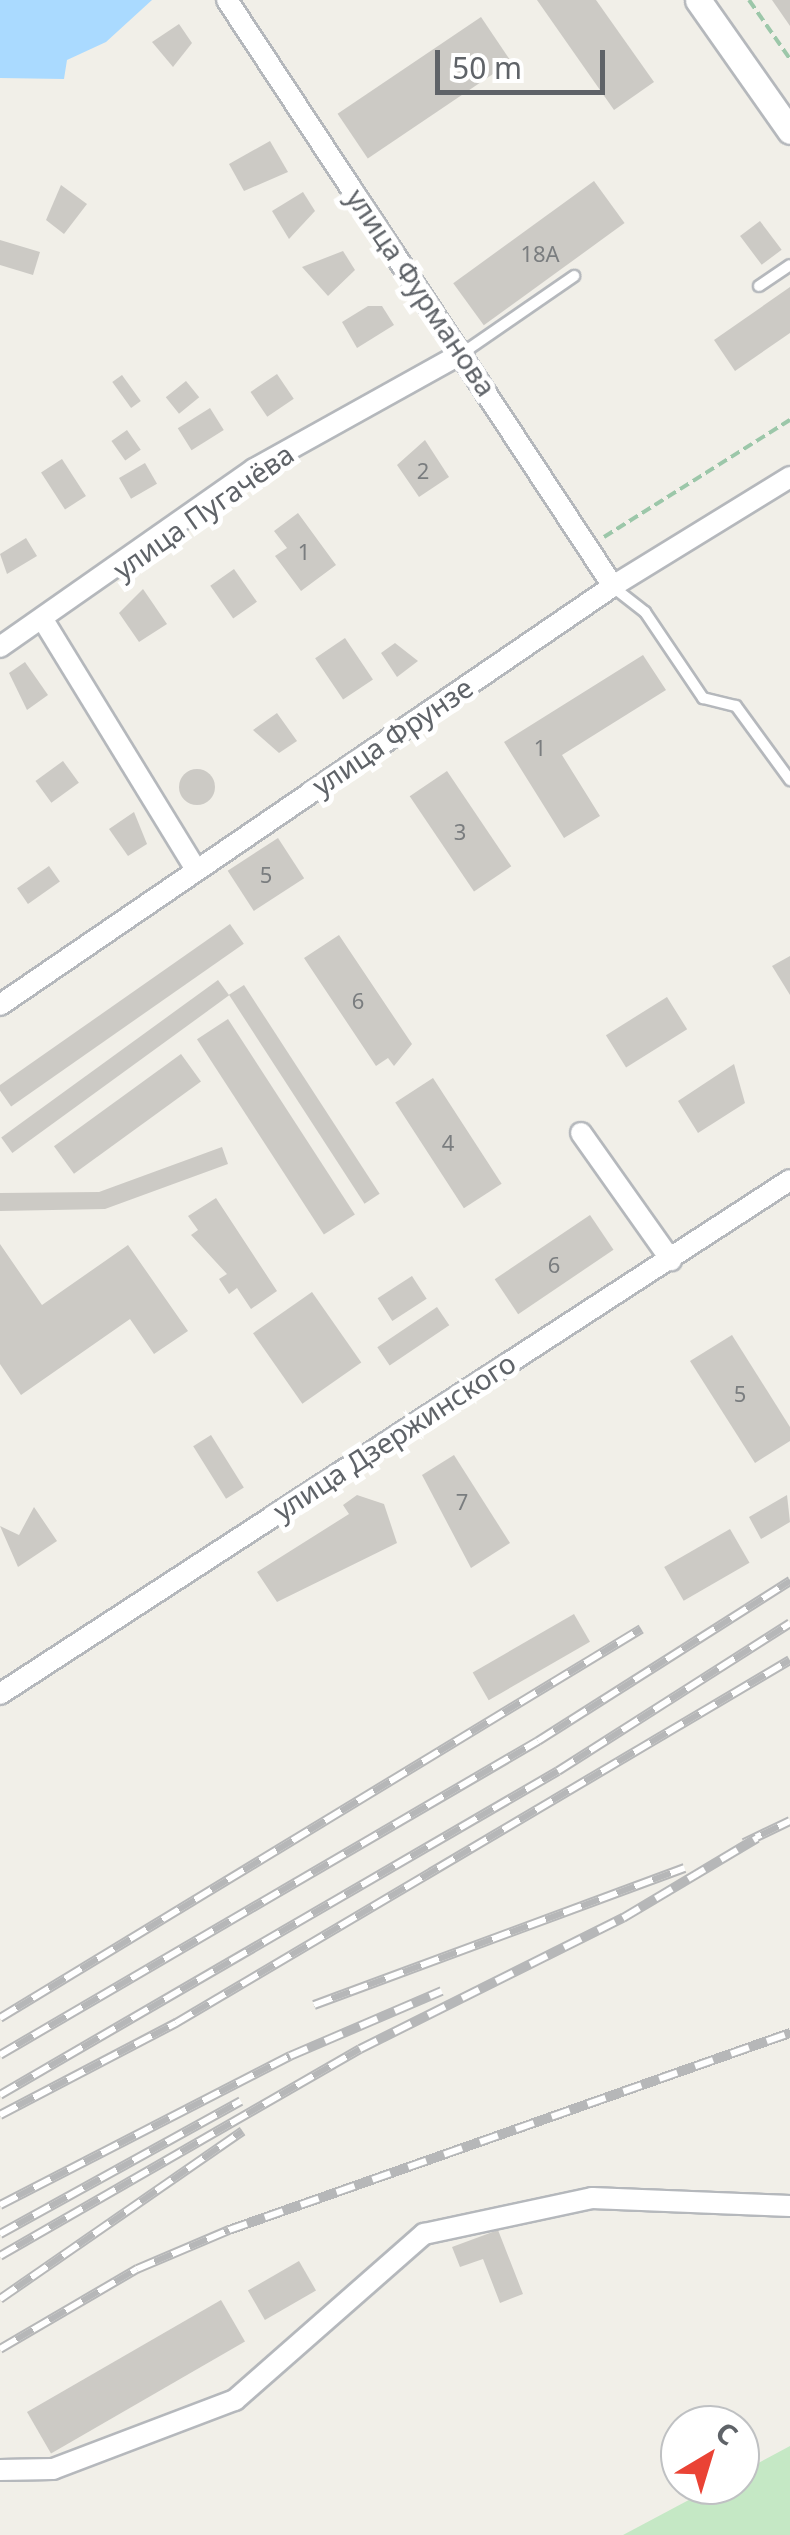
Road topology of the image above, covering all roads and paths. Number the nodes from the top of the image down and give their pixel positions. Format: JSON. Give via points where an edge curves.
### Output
{"nodes":[{"id":1,"x":227,"y":0,"type":"edge"},
{"id":2,"x":698,"y":0,"type":"edge"},
{"id":3,"x":748,"y":0,"type":"edge"},
{"id":4,"x":790,"y":59,"type":"edge"},
{"id":5,"x":790,"y":131,"type":"edge"},
{"id":6,"x":790,"y":265,"type":"edge"},
{"id":7,"x":574,"y":276,"type":"dead end"},
{"id":8,"x":759,"y":286,"type":"dead end"},
{"id":9,"x":464,"y":352,"type":"junction"},
{"id":10,"x":790,"y":420,"type":"edge"},
{"id":11,"x":790,"y":477,"type":"edge"},
{"id":12,"x":587,"y":546,"type":"junction"},
{"id":13,"x":612,"y":586,"type":"junction"},
{"id":14,"x":45,"y":623,"type":"junction"},
{"id":15,"x":0,"y":647,"type":"edge"},
{"id":16,"x":790,"y":780,"type":"edge"},
{"id":17,"x":196,"y":869,"type":"junction"},
{"id":18,"x":0,"y":1004,"type":"edge"},
{"id":19,"x":581,"y":1133,"type":"dead end"},
{"id":20,"x":790,"y":1180,"type":"edge"},
{"id":21,"x":671,"y":1260,"type":"junction"},
{"id":22,"x":0,"y":1694,"type":"edge"},
{"id":23,"x":790,"y":2206,"type":"edge"},
{"id":24,"x":0,"y":2470,"type":"edge"}],
"edges":[{"from":1,"to":9,"type":"street","name":"улица Фурманова"},
{"from":2,"to":5,"type":"street"},
{"from":3,"to":4,"type":"path"},
{"from":6,"to":8,"type":"lane"},
{"from":7,"to":9,"type":"lane"},
{"from":9,"to":12,"type":"street","name":"улица Фурманова"},
{"from":9,"to":14,"type":"street","name":"улица Пугачёва","via":[[254,469]]},
{"from":10,"to":12,"type":"path","via":[[728,467]]},
{"from":11,"to":13,"type":"street","name":"улица Фрунзе"},
{"from":12,"to":13,"type":"street","name":"улица Фурманова"},
{"from":13,"to":16,"type":"lane","via":[[645,612],[703,698],[736,706]]},
{"from":13,"to":17,"type":"street","name":"улица Фрунзе"},
{"from":14,"to":15,"type":"street","name":"улица Пугачёва"},
{"from":14,"to":17,"type":"street"},
{"from":17,"to":18,"type":"street","name":"улица Фрунзе"},
{"from":19,"to":21,"type":"street"},
{"from":20,"to":21,"type":"street","name":"улица Дзержинского"},
{"from":21,"to":22,"type":"street","name":"улица Дзержинского"},
{"from":23,"to":24,"type":"street","via":[[592,2198],[424,2234],[235,2400],[53,2469]]}]}
